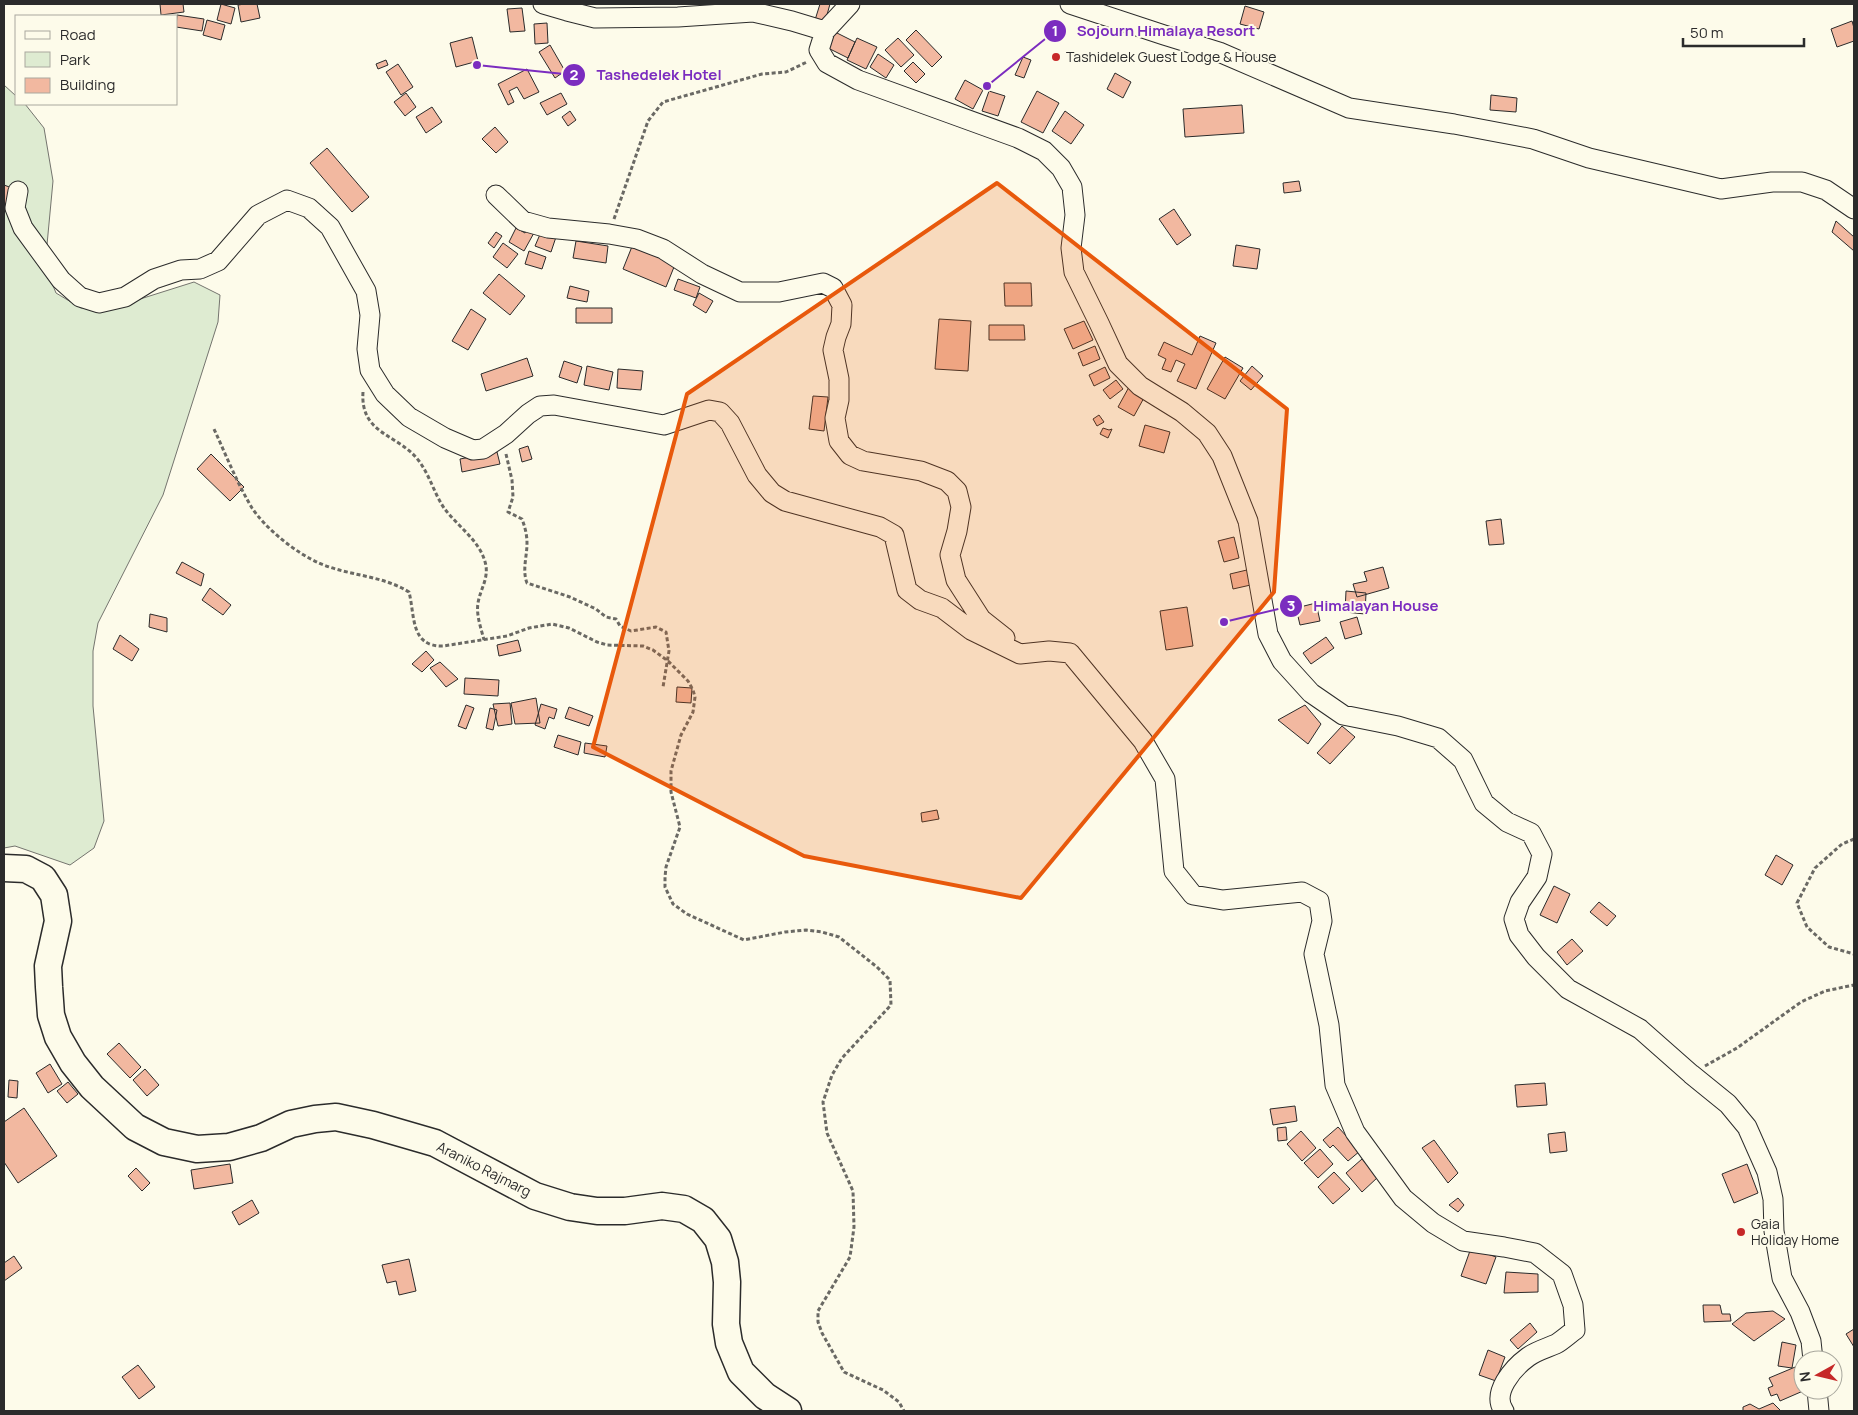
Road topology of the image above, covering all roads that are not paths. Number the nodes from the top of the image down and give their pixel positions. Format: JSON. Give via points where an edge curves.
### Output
{"nodes":[{"id":1,"x":543,"y":4,"type":"edge"},
{"id":2,"x":850,"y":4,"type":"edge"},
{"id":3,"x":1070,"y":4,"type":"edge"},
{"id":4,"x":567,"y":7,"type":"edge"},
{"id":5,"x":825,"y":31,"type":"junction"},
{"id":6,"x":18,"y":191,"type":"dead end"},
{"id":7,"x":496,"y":195,"type":"dead end"},
{"id":8,"x":1854,"y":210,"type":"edge"},
{"id":9,"x":1049,"y":651,"type":"junction"},
{"id":10,"x":4,"y":868,"type":"edge"},
{"id":11,"x":1812,"y":1350,"type":"edge"},
{"id":12,"x":788,"y":1411,"type":"edge"},
{"id":13,"x":1504,"y":1411,"type":"edge"}],
"edges":[{"from":1,"to":4,"type":"street"},
{"from":2,"to":5,"type":"street"},
{"from":3,"to":8,"type":"street","via":[[1219,52],[1349,108],[1533,139],[1589,158],[1721,189],[1772,182],[1802,182],[1826,190]]},
{"from":4,"to":5,"type":"street","via":[[595,18],[678,18],[753,12]]},
{"from":5,"to":11,"type":"street","via":[[819,50],[827,63],[858,80],[1018,138],[1044,151],[1061,168],[1072,187],[1074,272],[1118,364],[1140,386],[1182,412],[1207,433],[1222,456],[1248,521],[1268,634],[1282,661],[1311,693],[1343,715],[1438,738],[1463,760],[1484,803],[1507,822],[1531,833],[1542,854],[1537,876],[1520,902],[1514,919],[1519,935],[1568,989],[1640,1029],[1728,1104],[1747,1127],[1767,1172],[1782,1278],[1800,1312]]},
{"from":6,"to":9,"type":"street","via":[[15,208],[23,228],[61,280],[80,297],[99,303],[125,297],[154,279],[181,270],[200,269],[218,261],[258,214],[287,200],[309,208],[330,227],[366,291],[370,315],[367,349],[370,370],[385,394],[410,417],[445,438],[473,450],[482,449],[540,406],[554,404],[664,425],[709,410],[720,412],[730,423],[757,475],[772,493],[785,501],[880,527],[894,535],[908,590],[920,600],[942,608],[971,630],[1020,654]]},
{"from":7,"to":9,"type":"street","via":[[523,221],[548,228],[637,239],[663,249],[702,274],[740,292],[779,292],[823,283],[834,288],[842,305],[841,324],[833,350],[839,380],[835,418],[839,441],[850,455],[863,461],[921,470],[947,480],[957,492],[961,507],[950,555],[956,580],[981,619],[1003,638]]},
{"from":9,"to":13,"type":"street","via":[[1070,653],[1143,741],[1165,779],[1174,871],[1194,895],[1223,900],[1302,892],[1319,901],[1322,921],[1314,954],[1329,1025],[1335,1085],[1355,1132],[1403,1198],[1433,1223],[1463,1241],[1535,1254],[1562,1274],[1573,1305],[1575,1330],[1558,1343],[1528,1356],[1506,1380],[1499,1393],[1499,1405]]},
{"from":10,"to":12,"type":"highway","name":"Araniko Rajmarg","via":[[26,869],[43,878],[54,895],[58,921],[48,966],[48,987],[51,1015],[58,1037],[92,1087],[135,1127],[164,1142],[197,1149],[229,1147],[261,1138],[290,1124],[336,1117],[435,1142],[535,1196],[570,1207],[597,1211],[662,1206],[684,1209],[703,1220],[718,1238],[725,1262],[729,1343],[741,1372],[765,1396]]}]}
